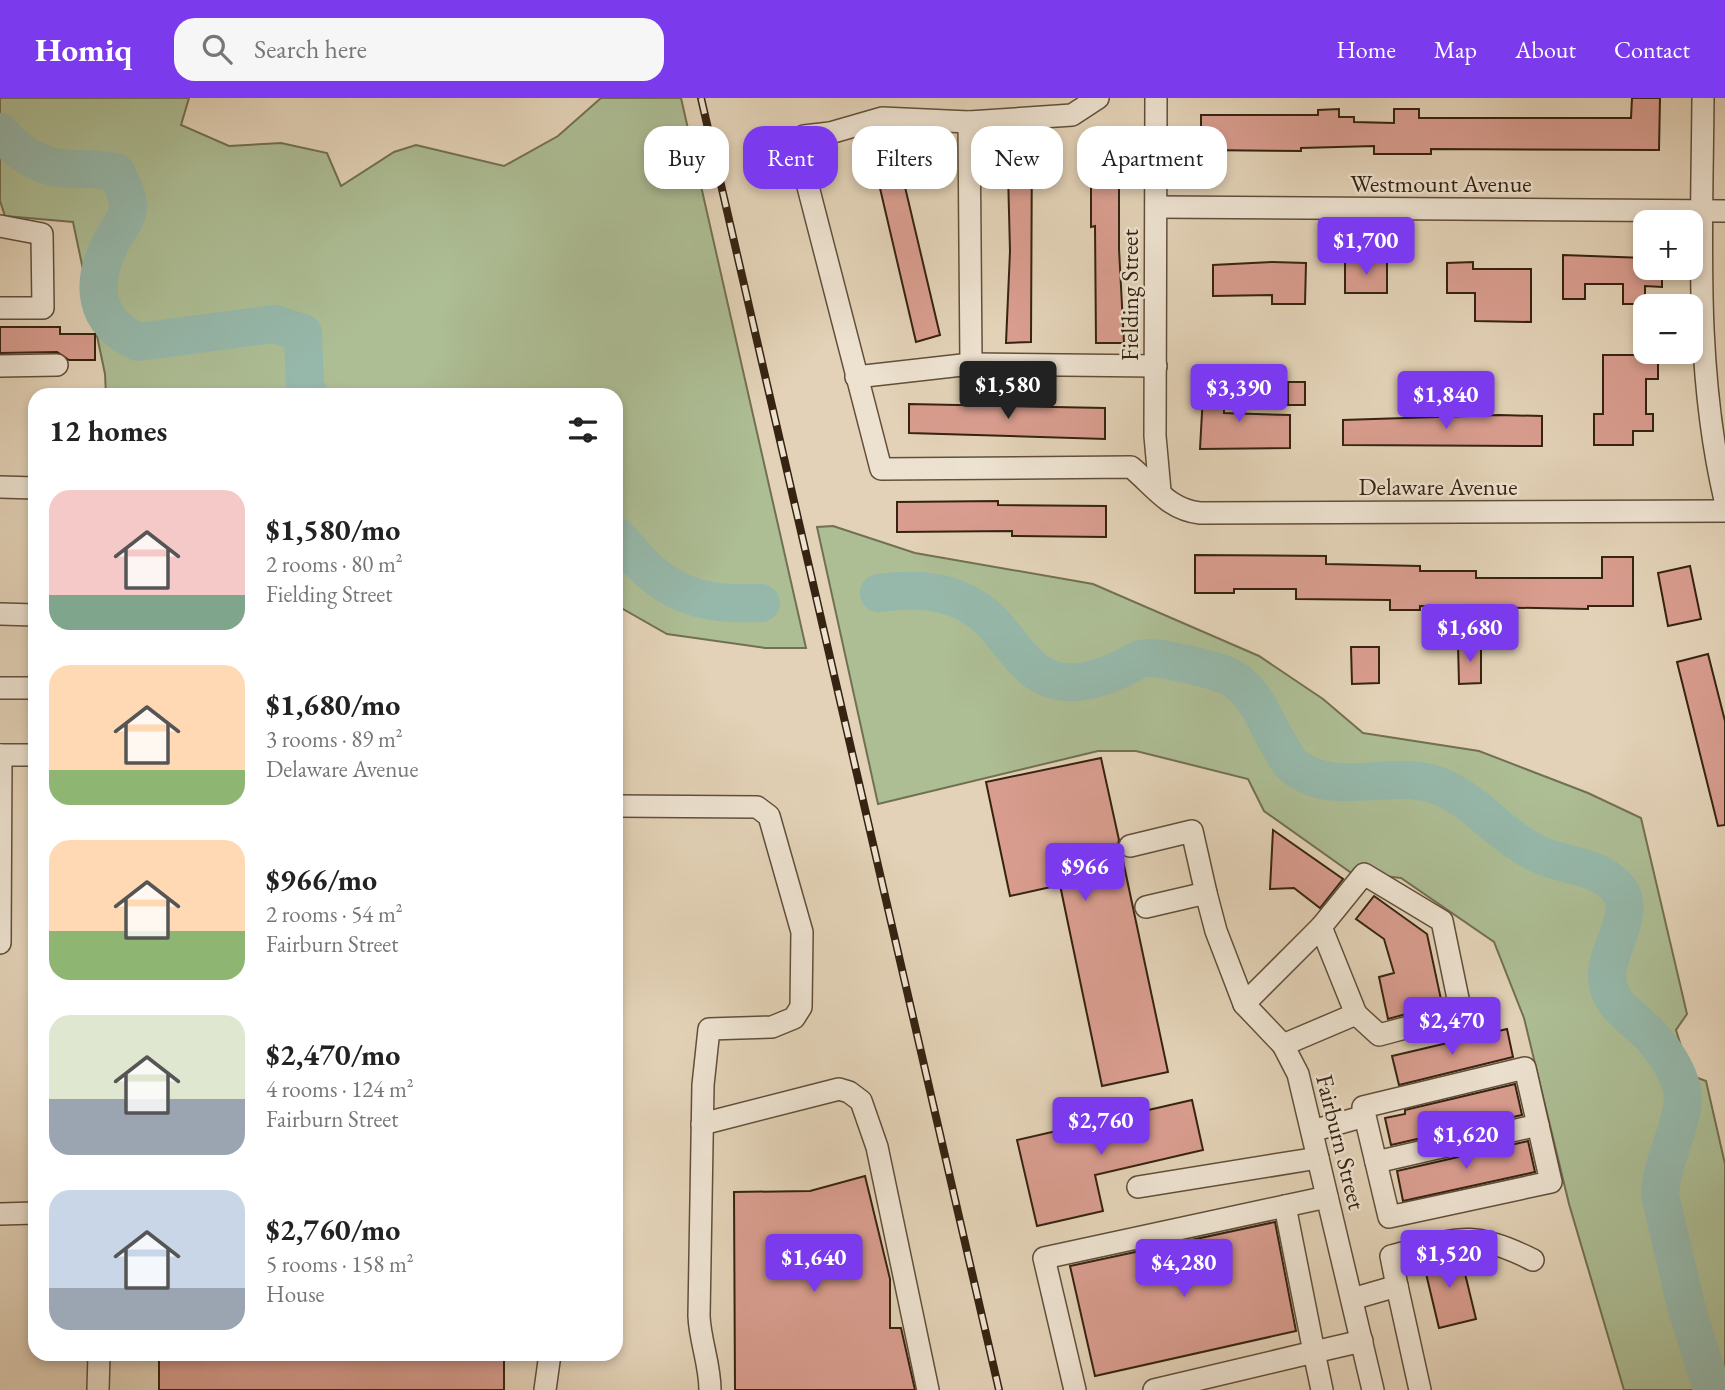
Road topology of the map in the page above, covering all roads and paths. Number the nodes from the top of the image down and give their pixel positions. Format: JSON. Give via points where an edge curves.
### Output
{"nodes":[{"id":1,"x":1098,"y":98,"type":"edge"},
{"id":2,"x":1156,"y":98,"type":"edge"},
{"id":3,"x":1703,"y":98,"type":"edge"},
{"id":4,"x":969,"y":121,"type":"junction"},
{"id":5,"x":1156,"y":207,"type":"junction"},
{"id":6,"x":1633,"y":210,"type":"edge"},
{"id":7,"x":1702,"y":210,"type":"edge"},
{"id":8,"x":1703,"y":211,"type":"edge"},
{"id":9,"x":1725,"y":211,"type":"edge"},
{"id":10,"x":0,"y":226,"type":"edge"},
{"id":11,"x":1701,"y":280,"type":"edge"},
{"id":12,"x":0,"y":308,"type":"edge"},
{"id":13,"x":971,"y":364,"type":"junction"},
{"id":14,"x":57,"y":365,"type":"dead end"},
{"id":15,"x":0,"y":366,"type":"edge"},
{"id":16,"x":1156,"y":366,"type":"junction"},
{"id":17,"x":856,"y":377,"type":"junction"},
{"id":18,"x":0,"y":487,"type":"edge"},
{"id":19,"x":28,"y":488,"type":"edge"},
{"id":20,"x":1160,"y":491,"type":"junction"},
{"id":21,"x":1725,"y":500,"type":"edge"},
{"id":22,"x":1725,"y":511,"type":"edge"},
{"id":23,"x":0,"y":614,"type":"edge"},
{"id":24,"x":28,"y":615,"type":"edge"},
{"id":25,"x":0,"y":688,"type":"edge"},
{"id":26,"x":28,"y":688,"type":"edge"},
{"id":27,"x":1,"y":755,"type":"edge"},
{"id":28,"x":28,"y":755,"type":"edge"},
{"id":29,"x":623,"y":806,"type":"edge"},
{"id":30,"x":1130,"y":846,"type":"dead end"},
{"id":31,"x":1206,"y":892,"type":"junction"},
{"id":32,"x":1146,"y":907,"type":"dead end"},
{"id":33,"x":1321,"y":927,"type":"junction"},
{"id":34,"x":0,"y":943,"type":"edge"},
{"id":35,"x":1244,"y":1004,"type":"junction"},
{"id":36,"x":1356,"y":1014,"type":"junction"},
{"id":37,"x":1283,"y":1045,"type":"junction"},
{"id":38,"x":1365,"y":1116,"type":"junction"},
{"id":39,"x":702,"y":1124,"type":"junction"},
{"id":40,"x":1538,"y":1125,"type":"junction"},
{"id":41,"x":1312,"y":1131,"type":"junction"},
{"id":42,"x":1318,"y":1158,"type":"junction"},
{"id":43,"x":1376,"y":1162,"type":"junction"},
{"id":44,"x":1138,"y":1187,"type":"dead end"},
{"id":45,"x":1327,"y":1197,"type":"junction"},
{"id":46,"x":1286,"y":1206,"type":"junction"},
{"id":47,"x":28,"y":1213,"type":"edge"},
{"id":48,"x":0,"y":1214,"type":"edge"},
{"id":49,"x":1533,"y":1260,"type":"dead end"},
{"id":50,"x":1397,"y":1286,"type":"junction"},
{"id":51,"x":1352,"y":1298,"type":"junction"},
{"id":52,"x":1362,"y":1341,"type":"junction"},
{"id":53,"x":1314,"y":1352,"type":"junction"},
{"id":54,"x":99,"y":1361,"type":"edge"},
{"id":55,"x":549,"y":1361,"type":"edge"},
{"id":56,"x":1416,"y":1389,"type":"edge"},
{"id":57,"x":98,"y":1390,"type":"edge"},
{"id":58,"x":545,"y":1390,"type":"edge"},
{"id":59,"x":710,"y":1390,"type":"edge"},
{"id":60,"x":928,"y":1390,"type":"edge"},
{"id":61,"x":1074,"y":1390,"type":"edge"},
{"id":62,"x":1154,"y":1390,"type":"edge"},
{"id":63,"x":1322,"y":1390,"type":"edge"},
{"id":64,"x":1373,"y":1390,"type":"edge"}],
"edges":[{"from":1,"to":4,"type":"street","via":[[1072,115]]},
{"from":2,"to":5,"type":"street","name":"Fielding Street"},
{"from":3,"to":7,"type":"street"},
{"from":4,"to":13,"type":"street"},
{"from":4,"to":17,"type":"street","via":[[882,118],[830,134],[804,136],[798,148]]},
{"from":5,"to":6,"type":"street","name":"Westmount Avenue"},
{"from":5,"to":16,"type":"street","name":"Fielding Street"},
{"from":8,"to":9,"type":"street","name":"Westmount Avenue"},
{"from":10,"to":12,"type":"street","via":[[42,234],[43,307]]},
{"from":11,"to":21,"type":"street","via":[[1706,387]]},
{"from":13,"to":16,"type":"street"},
{"from":13,"to":17,"type":"street"},
{"from":14,"to":15,"type":"street"},
{"from":16,"to":20,"type":"street","name":"Fielding Street"},
{"from":17,"to":20,"type":"street","name":"Delaware Avenue","via":[[881,469],[1131,467]]},
{"from":18,"to":19,"type":"street"},
{"from":20,"to":22,"type":"street","name":"Delaware Avenue","via":[[1171,506],[1200,513]]},
{"from":23,"to":24,"type":"street"},
{"from":25,"to":26,"type":"street"},
{"from":27,"to":28,"type":"street"},
{"from":27,"to":34,"type":"street"},
{"from":29,"to":39,"type":"street","via":[[757,807],[769,816],[802,932],[801,1007],[794,1018],[772,1027],[709,1029]]},
{"from":30,"to":31,"type":"street","via":[[1192,831]]},
{"from":31,"to":32,"type":"street"},
{"from":31,"to":35,"type":"street"},
{"from":33,"to":35,"type":"street"},
{"from":33,"to":36,"type":"street"},
{"from":33,"to":36,"type":"street","via":[[1364,874],[1442,921],[1461,1013],[1379,1035]]},
{"from":35,"to":37,"type":"street","name":"Fairburn Street"},
{"from":36,"to":37,"type":"street"},
{"from":37,"to":41,"type":"street","name":"Fairburn Street","via":[[1298,1074]]},
{"from":38,"to":40,"type":"street","via":[[1363,1107],[1525,1068]]},
{"from":38,"to":41,"type":"street"},
{"from":38,"to":43,"type":"street"},
{"from":39,"to":59,"type":"street","via":[[699,1332]]},
{"from":39,"to":60,"type":"street","via":[[839,1089],[860,1101],[883,1174]]},
{"from":40,"to":43,"type":"street"},
{"from":40,"to":43,"type":"street","via":[[1551,1182],[1389,1217]]},
{"from":41,"to":42,"type":"street","name":"Fairburn Street"},
{"from":42,"to":44,"type":"street"},
{"from":42,"to":45,"type":"street","name":"Fairburn Street"},
{"from":45,"to":46,"type":"street"},
{"from":45,"to":51,"type":"street","name":"Fairburn Street"},
{"from":46,"to":53,"type":"street"},
{"from":46,"to":61,"type":"street","via":[[1044,1258]]},
{"from":47,"to":48,"type":"street"},
{"from":49,"to":50,"type":"street","via":[[1499,1243],[1465,1237],[1391,1256]]},
{"from":50,"to":51,"type":"street"},
{"from":50,"to":56,"type":"street"},
{"from":51,"to":52,"type":"street","name":"Fairburn Street"},
{"from":52,"to":53,"type":"street"},
{"from":52,"to":64,"type":"street","name":"Fairburn Street"},
{"from":53,"to":62,"type":"street"},
{"from":53,"to":63,"type":"street"},
{"from":54,"to":57,"type":"street"},
{"from":55,"to":58,"type":"street"}]}
